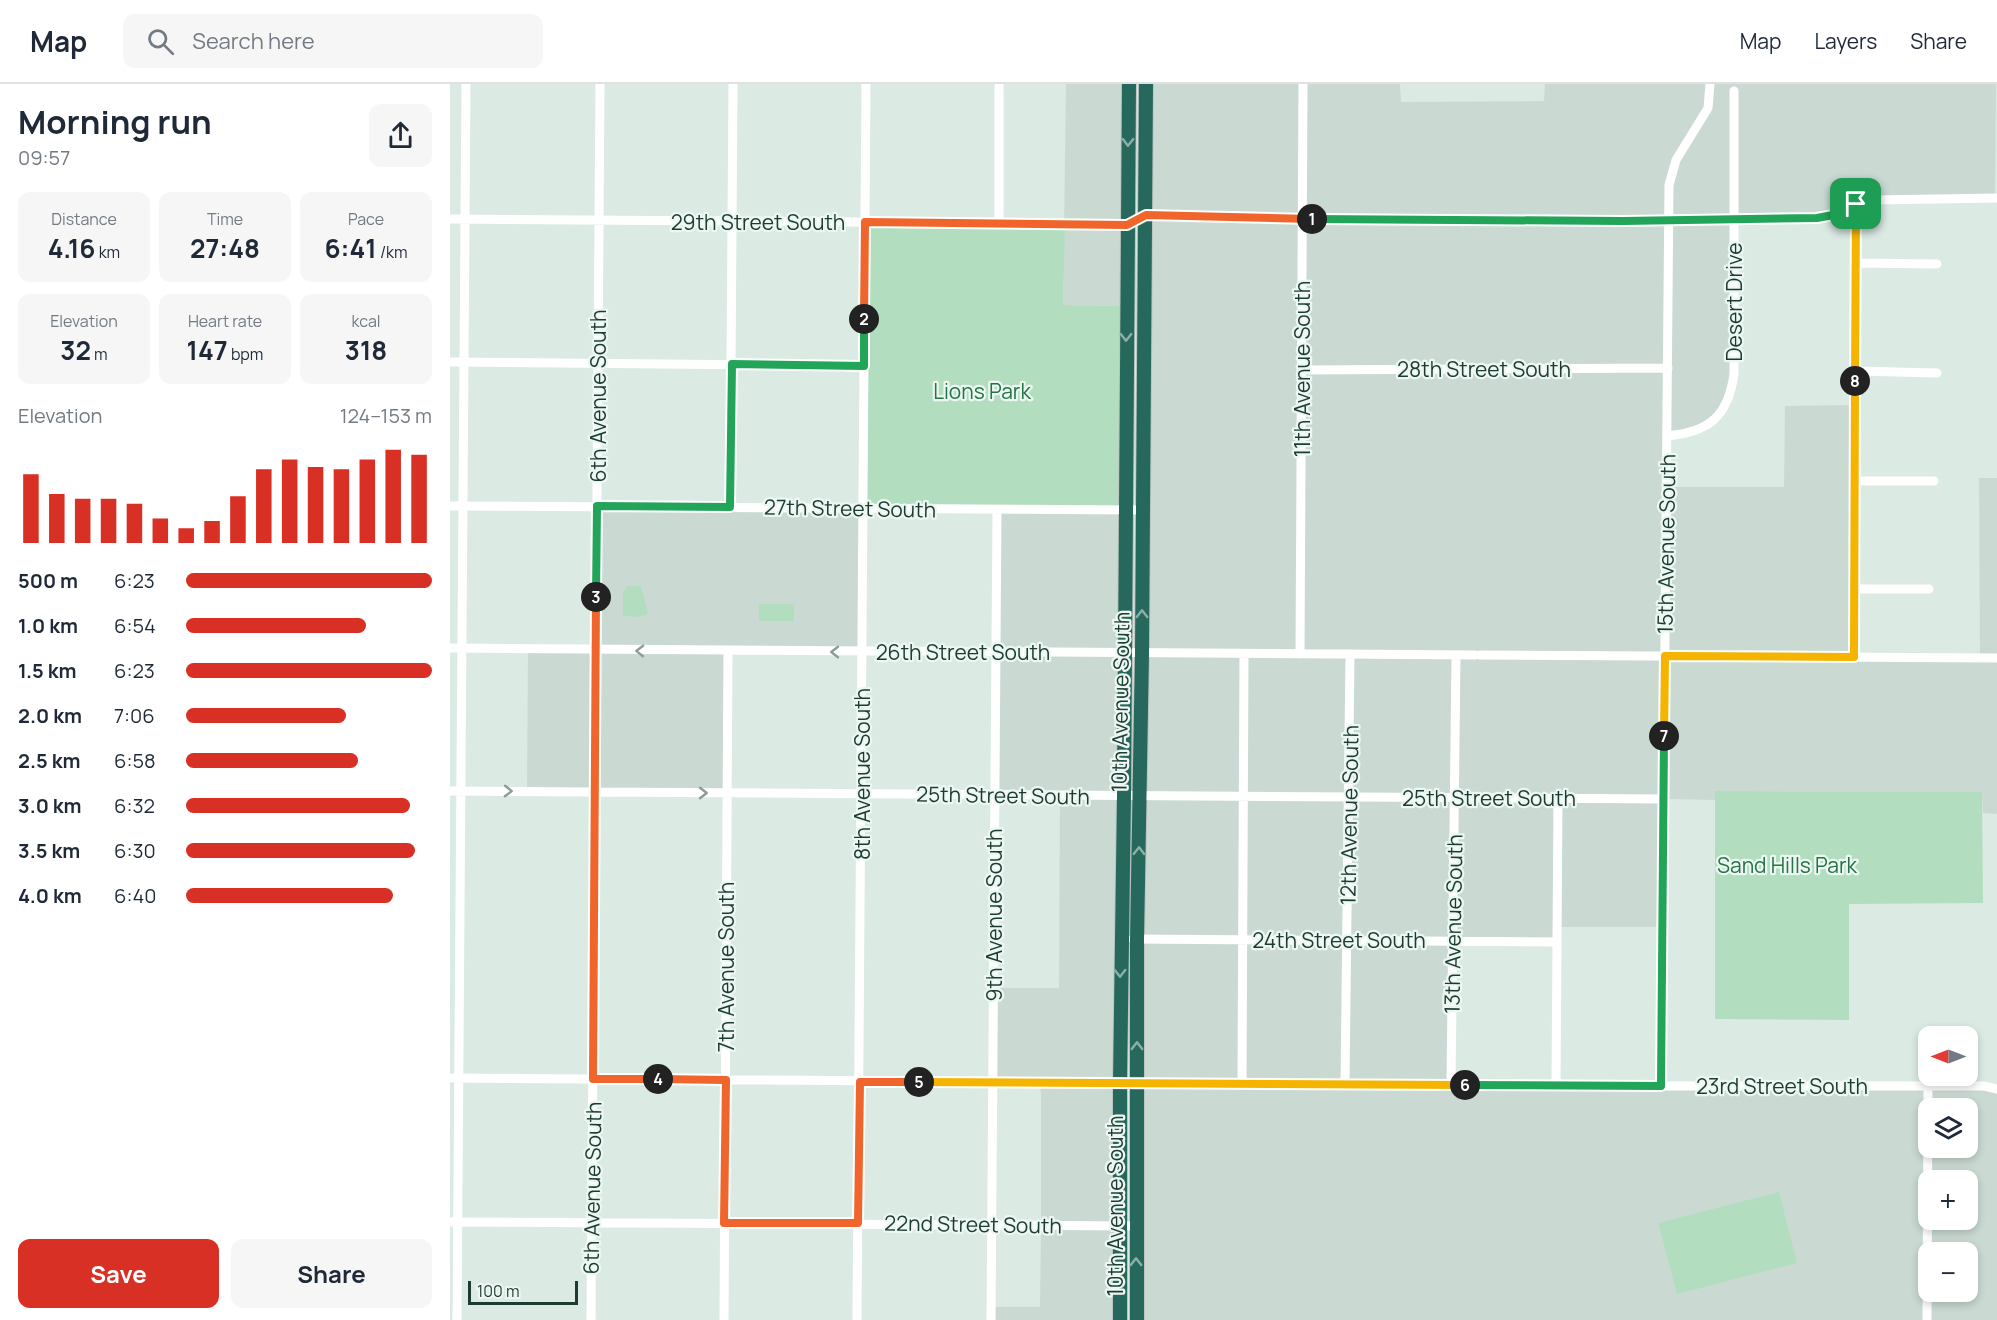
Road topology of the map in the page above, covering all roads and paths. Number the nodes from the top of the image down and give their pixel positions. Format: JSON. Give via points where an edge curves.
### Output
{"nodes":[{"id":1,"x":466,"y":84,"type":"edge"},
{"id":2,"x":600,"y":84,"type":"edge"},
{"id":3,"x":733,"y":84,"type":"edge"},
{"id":4,"x":867,"y":84,"type":"edge"},
{"id":5,"x":999,"y":84,"type":"edge"},
{"id":6,"x":1129,"y":84,"type":"edge"},
{"id":7,"x":1146,"y":84,"type":"edge"},
{"id":8,"x":1303,"y":84,"type":"edge"},
{"id":9,"x":1710,"y":84,"type":"edge"},
{"id":10,"x":1734,"y":91,"type":"dead end"},
{"id":11,"x":1997,"y":198,"type":"edge"},
{"id":12,"x":1856,"y":204,"type":"junction"},
{"id":13,"x":1146,"y":215,"type":"junction"},
{"id":14,"x":450,"y":219,"type":"edge"},
{"id":15,"x":1303,"y":219,"type":"junction"},
{"id":16,"x":1669,"y":219,"type":"junction"},
{"id":17,"x":1734,"y":219,"type":"junction"},
{"id":18,"x":465,"y":220,"type":"junction"},
{"id":19,"x":599,"y":220,"type":"junction"},
{"id":20,"x":731,"y":222,"type":"junction"},
{"id":21,"x":865,"y":222,"type":"junction"},
{"id":22,"x":999,"y":223,"type":"junction"},
{"id":23,"x":1127,"y":225,"type":"junction"},
{"id":24,"x":1855,"y":263,"type":"junction"},
{"id":25,"x":1937,"y":264,"type":"dead end"},
{"id":26,"x":450,"y":362,"type":"edge"},
{"id":27,"x":465,"y":362,"type":"junction"},
{"id":28,"x":598,"y":364,"type":"junction"},
{"id":29,"x":732,"y":364,"type":"junction"},
{"id":30,"x":864,"y":366,"type":"junction"},
{"id":31,"x":1668,"y":368,"type":"junction"},
{"id":32,"x":1301,"y":370,"type":"junction"},
{"id":33,"x":1855,"y":371,"type":"junction"},
{"id":34,"x":1937,"y":373,"type":"dead end"},
{"id":35,"x":1667,"y":436,"type":"junction"},
{"id":36,"x":1855,"y":481,"type":"junction"},
{"id":37,"x":1934,"y":481,"type":"dead end"},
{"id":38,"x":450,"y":506,"type":"edge"},
{"id":39,"x":464,"y":506,"type":"junction"},
{"id":40,"x":597,"y":506,"type":"junction"},
{"id":41,"x":730,"y":507,"type":"junction"},
{"id":42,"x":864,"y":509,"type":"junction"},
{"id":43,"x":997,"y":510,"type":"junction"},
{"id":44,"x":1142,"y":510,"type":"junction"},
{"id":45,"x":1126,"y":511,"type":"junction"},
{"id":46,"x":1855,"y":589,"type":"junction"},
{"id":47,"x":1929,"y":590,"type":"dead end"},
{"id":48,"x":450,"y":648,"type":"edge"},
{"id":49,"x":462,"y":649,"type":"junction"},
{"id":50,"x":596,"y":650,"type":"junction"},
{"id":51,"x":728,"y":651,"type":"junction"},
{"id":52,"x":863,"y":652,"type":"junction"},
{"id":53,"x":1125,"y":652,"type":"junction"},
{"id":54,"x":996,"y":653,"type":"junction"},
{"id":55,"x":1143,"y":653,"type":"junction"},
{"id":56,"x":1244,"y":654,"type":"junction"},
{"id":57,"x":1300,"y":654,"type":"junction"},
{"id":58,"x":1350,"y":654,"type":"junction"},
{"id":59,"x":1456,"y":655,"type":"junction"},
{"id":60,"x":1665,"y":656,"type":"junction"},
{"id":61,"x":1854,"y":657,"type":"junction"},
{"id":62,"x":1997,"y":658,"type":"edge"},
{"id":63,"x":450,"y":791,"type":"edge"},
{"id":64,"x":462,"y":791,"type":"junction"},
{"id":65,"x":594,"y":792,"type":"junction"},
{"id":66,"x":727,"y":793,"type":"junction"},
{"id":67,"x":862,"y":795,"type":"junction"},
{"id":68,"x":995,"y":795,"type":"junction"},
{"id":69,"x":1140,"y":795,"type":"junction"},
{"id":70,"x":1124,"y":796,"type":"junction"},
{"id":71,"x":1243,"y":796,"type":"junction"},
{"id":72,"x":1349,"y":797,"type":"junction"},
{"id":73,"x":1454,"y":797,"type":"junction"},
{"id":74,"x":1558,"y":798,"type":"junction"},
{"id":75,"x":1664,"y":799,"type":"junction"},
{"id":76,"x":455,"y":934,"type":"edge"},
{"id":77,"x":1121,"y":938,"type":"junction"},
{"id":78,"x":1137,"y":939,"type":"junction"},
{"id":79,"x":1242,"y":940,"type":"junction"},
{"id":80,"x":1347,"y":940,"type":"junction"},
{"id":81,"x":1453,"y":941,"type":"junction"},
{"id":82,"x":1557,"y":942,"type":"junction"},
{"id":83,"x":454,"y":1078,"type":"edge"},
{"id":84,"x":593,"y":1079,"type":"junction"},
{"id":85,"x":726,"y":1080,"type":"junction"},
{"id":86,"x":860,"y":1082,"type":"junction"},
{"id":87,"x":993,"y":1082,"type":"junction"},
{"id":88,"x":1120,"y":1082,"type":"junction"},
{"id":89,"x":1137,"y":1082,"type":"junction"},
{"id":90,"x":1242,"y":1083,"type":"junction"},
{"id":91,"x":1345,"y":1084,"type":"junction"},
{"id":92,"x":1451,"y":1084,"type":"junction"},
{"id":93,"x":1556,"y":1085,"type":"junction"},
{"id":94,"x":1661,"y":1086,"type":"junction"},
{"id":95,"x":1918,"y":1086,"type":"edge"},
{"id":96,"x":1928,"y":1086,"type":"edge"},
{"id":97,"x":1978,"y":1086,"type":"edge"},
{"id":98,"x":1997,"y":1089,"type":"edge"},
{"id":99,"x":454,"y":1222,"type":"edge"},
{"id":100,"x":592,"y":1222,"type":"junction"},
{"id":101,"x":724,"y":1223,"type":"junction"},
{"id":102,"x":858,"y":1223,"type":"junction"},
{"id":103,"x":991,"y":1226,"type":"junction"},
{"id":104,"x":1120,"y":1226,"type":"junction"},
{"id":105,"x":1136,"y":1226,"type":"junction"},
{"id":106,"x":458,"y":1320,"type":"edge"},
{"id":107,"x":591,"y":1320,"type":"edge"},
{"id":108,"x":724,"y":1320,"type":"edge"},
{"id":109,"x":857,"y":1320,"type":"edge"},
{"id":110,"x":990,"y":1320,"type":"edge"},
{"id":111,"x":1120,"y":1320,"type":"edge"},
{"id":112,"x":1137,"y":1320,"type":"edge"},
{"id":113,"x":1927,"y":1320,"type":"edge"}],
"edges":[{"from":1,"to":18,"type":"street"},
{"from":2,"to":19,"type":"street","name":"6th Avenue South"},
{"from":3,"to":20,"type":"street"},
{"from":4,"to":21,"type":"street","name":"8th Avenue South"},
{"from":5,"to":22,"type":"street"},
{"from":6,"to":23,"type":"highway","name":"10th Avenue South","one_way":true},
{"from":7,"to":13,"type":"highway","name":"10th Avenue South"},
{"from":8,"to":15,"type":"street","name":"11th Avenue South"},
{"from":9,"to":16,"type":"street","name":"15th Avenue South","via":[[1708,108],[1676,160],[1669,185]]},
{"from":10,"to":17,"type":"street","name":"Desert Drive"},
{"from":11,"to":12,"type":"street","name":"29th Street South","via":[[1874,200]]},
{"from":12,"to":17,"type":"street","name":"29th Street South","via":[[1817,218]]},
{"from":12,"to":24,"type":"street"},
{"from":13,"to":15,"type":"street","name":"29th Street South"},
{"from":13,"to":23,"type":"street","name":"29th Street South"},
{"from":13,"to":44,"type":"highway","name":"10th Avenue South"},
{"from":14,"to":18,"type":"street","name":"29th Street South"},
{"from":15,"to":16,"type":"street","name":"29th Street South"},
{"from":15,"to":32,"type":"street","name":"11th Avenue South"},
{"from":16,"to":17,"type":"street","name":"29th Street South"},
{"from":16,"to":31,"type":"street","name":"15th Avenue South"},
{"from":17,"to":35,"type":"street","name":"Desert Drive","via":[[1732,392],[1714,421],[1688,434]]},
{"from":18,"to":19,"type":"street","name":"29th Street South"},
{"from":18,"to":27,"type":"street"},
{"from":19,"to":20,"type":"street","name":"29th Street South"},
{"from":19,"to":28,"type":"street","name":"6th Avenue South"},
{"from":20,"to":21,"type":"street","name":"29th Street South"},
{"from":20,"to":29,"type":"street"},
{"from":21,"to":22,"type":"street","name":"29th Street South"},
{"from":21,"to":30,"type":"street","name":"8th Avenue South"},
{"from":22,"to":23,"type":"street","name":"29th Street South"},
{"from":23,"to":45,"type":"highway","name":"10th Avenue South","one_way":true},
{"from":24,"to":25,"type":"street"},
{"from":24,"to":33,"type":"street"},
{"from":26,"to":27,"type":"street"},
{"from":27,"to":28,"type":"street"},
{"from":27,"to":39,"type":"street"},
{"from":28,"to":29,"type":"street"},
{"from":28,"to":40,"type":"street","name":"6th Avenue South"},
{"from":29,"to":30,"type":"street"},
{"from":29,"to":41,"type":"street"},
{"from":30,"to":42,"type":"street","name":"8th Avenue South"},
{"from":31,"to":32,"type":"street","name":"28th Street South"},
{"from":31,"to":35,"type":"street","name":"15th Avenue South"},
{"from":32,"to":57,"type":"street","name":"11th Avenue South"},
{"from":33,"to":34,"type":"street"},
{"from":33,"to":36,"type":"street"},
{"from":35,"to":60,"type":"street","name":"15th Avenue South"},
{"from":36,"to":37,"type":"street"},
{"from":36,"to":46,"type":"street"},
{"from":38,"to":39,"type":"street","name":"27th Street South"},
{"from":39,"to":40,"type":"street","name":"27th Street South"},
{"from":39,"to":49,"type":"street"},
{"from":40,"to":41,"type":"street","name":"27th Street South"},
{"from":40,"to":50,"type":"street","name":"6th Avenue South"},
{"from":41,"to":42,"type":"street","name":"27th Street South"},
{"from":42,"to":43,"type":"street","name":"27th Street South"},
{"from":42,"to":52,"type":"street","name":"8th Avenue South"},
{"from":43,"to":45,"type":"street","name":"27th Street South"},
{"from":43,"to":54,"type":"street","name":"9th Avenue South"},
{"from":44,"to":45,"type":"street","name":"27th Street South"},
{"from":55,"to":44,"type":"highway","name":"10th Avenue South","one_way":true},
{"from":45,"to":53,"type":"highway","name":"10th Avenue South"},
{"from":46,"to":47,"type":"street"},
{"from":46,"to":61,"type":"street"},
{"from":48,"to":49,"type":"street","name":"26th Street South"},
{"from":49,"to":50,"type":"street","name":"26th Street South"},
{"from":49,"to":64,"type":"street"},
{"from":51,"to":50,"type":"street","name":"26th Street South","one_way":true},
{"from":50,"to":65,"type":"street","name":"6th Avenue South"},
{"from":52,"to":51,"type":"street","name":"26th Street South","one_way":true},
{"from":51,"to":66,"type":"street","name":"7th Avenue South"},
{"from":52,"to":54,"type":"street","name":"26th Street South"},
{"from":52,"to":67,"type":"street","name":"8th Avenue South"},
{"from":53,"to":54,"type":"street","name":"26th Street South"},
{"from":53,"to":55,"type":"street","name":"26th Street South"},
{"from":53,"to":70,"type":"highway","name":"10th Avenue South"},
{"from":54,"to":68,"type":"street","name":"9th Avenue South"},
{"from":55,"to":56,"type":"street","name":"26th Street South"},
{"from":55,"to":69,"type":"highway","name":"10th Avenue South"},
{"from":56,"to":57,"type":"street","name":"26th Street South"},
{"from":56,"to":71,"type":"street"},
{"from":57,"to":58,"type":"street","name":"26th Street South"},
{"from":58,"to":59,"type":"street","name":"26th Street South"},
{"from":58,"to":72,"type":"street","name":"12th Avenue South"},
{"from":59,"to":60,"type":"street","name":"26th Street South"},
{"from":59,"to":73,"type":"street","name":"13th Avenue South"},
{"from":60,"to":61,"type":"street","name":"26th Street South"},
{"from":60,"to":75,"type":"street","name":"15th Avenue South"},
{"from":61,"to":62,"type":"street","name":"26th Street South"},
{"from":63,"to":64,"type":"street","name":"25th Street South"},
{"from":64,"to":65,"type":"street","name":"25th Street South","one_way":true},
{"from":64,"to":76,"type":"street"},
{"from":65,"to":66,"type":"street","name":"25th Street South","one_way":true},
{"from":65,"to":84,"type":"street","name":"6th Avenue South"},
{"from":66,"to":67,"type":"street","name":"25th Street South"},
{"from":66,"to":85,"type":"street","name":"7th Avenue South"},
{"from":67,"to":68,"type":"street","name":"25th Street South"},
{"from":67,"to":86,"type":"street","name":"8th Avenue South"},
{"from":68,"to":70,"type":"street","name":"25th Street South"},
{"from":68,"to":87,"type":"street","name":"9th Avenue South"},
{"from":69,"to":70,"type":"street","name":"25th Street South"},
{"from":69,"to":71,"type":"street","name":"25th Street South"},
{"from":78,"to":69,"type":"highway","name":"10th Avenue South","one_way":true},
{"from":70,"to":77,"type":"highway","name":"10th Avenue South"},
{"from":71,"to":72,"type":"street","name":"25th Street South"},
{"from":71,"to":79,"type":"street"},
{"from":72,"to":73,"type":"street","name":"25th Street South"},
{"from":72,"to":80,"type":"street","name":"12th Avenue South"},
{"from":73,"to":74,"type":"street","name":"25th Street South"},
{"from":73,"to":81,"type":"street","name":"13th Avenue South"},
{"from":74,"to":75,"type":"street","name":"25th Street South"},
{"from":74,"to":82,"type":"street"},
{"from":75,"to":94,"type":"street","name":"15th Avenue South"},
{"from":76,"to":83,"type":"street"},
{"from":77,"to":78,"type":"street","name":"24th Street South"},
{"from":77,"to":88,"type":"highway","name":"10th Avenue South","one_way":true},
{"from":78,"to":79,"type":"street","name":"24th Street South"},
{"from":89,"to":78,"type":"highway","name":"10th Avenue South","one_way":true},
{"from":79,"to":80,"type":"street","name":"24th Street South"},
{"from":79,"to":90,"type":"street"},
{"from":80,"to":81,"type":"street","name":"24th Street South"},
{"from":80,"to":91,"type":"street","name":"12th Avenue South"},
{"from":81,"to":82,"type":"street","name":"24th Street South"},
{"from":81,"to":92,"type":"street","name":"13th Avenue South"},
{"from":82,"to":93,"type":"street"},
{"from":83,"to":84,"type":"street","name":"23rd Street South"},
{"from":83,"to":99,"type":"street"},
{"from":84,"to":85,"type":"street","name":"23rd Street South"},
{"from":84,"to":100,"type":"street","name":"6th Avenue South"},
{"from":85,"to":86,"type":"street","name":"23rd Street South"},
{"from":85,"to":101,"type":"street","name":"7th Avenue South"},
{"from":86,"to":87,"type":"street","name":"23rd Street South"},
{"from":86,"to":102,"type":"street","name":"8th Avenue South"},
{"from":87,"to":88,"type":"street","name":"23rd Street South"},
{"from":87,"to":103,"type":"street","name":"9th Avenue South"},
{"from":88,"to":89,"type":"street","name":"23rd Street South"},
{"from":88,"to":104,"type":"highway","name":"10th Avenue South"},
{"from":89,"to":90,"type":"street","name":"23rd Street South"},
{"from":89,"to":105,"type":"highway","name":"10th Avenue South"},
{"from":90,"to":91,"type":"street","name":"23rd Street South"},
{"from":91,"to":92,"type":"street","name":"23rd Street South"},
{"from":92,"to":93,"type":"street","name":"23rd Street South"},
{"from":93,"to":94,"type":"street","name":"23rd Street South"},
{"from":94,"to":95,"type":"street","name":"23rd Street South"},
{"from":96,"to":113,"type":"street"},
{"from":97,"to":98,"type":"street","name":"23rd Street South"},
{"from":99,"to":100,"type":"street","name":"22nd Street South"},
{"from":99,"to":106,"type":"street"},
{"from":100,"to":101,"type":"street","name":"22nd Street South"},
{"from":100,"to":107,"type":"street","name":"6th Avenue South"},
{"from":101,"to":102,"type":"street","name":"22nd Street South"},
{"from":101,"to":108,"type":"street","name":"7th Avenue South"},
{"from":102,"to":103,"type":"street","name":"22nd Street South"},
{"from":102,"to":109,"type":"street","name":"8th Avenue South"},
{"from":103,"to":104,"type":"street","name":"22nd Street South"},
{"from":103,"to":110,"type":"street","name":"9th Avenue South"},
{"from":104,"to":105,"type":"street","name":"22nd Street South"},
{"from":104,"to":111,"type":"highway","name":"10th Avenue South"},
{"from":112,"to":105,"type":"highway","name":"10th Avenue South","one_way":true}]}
